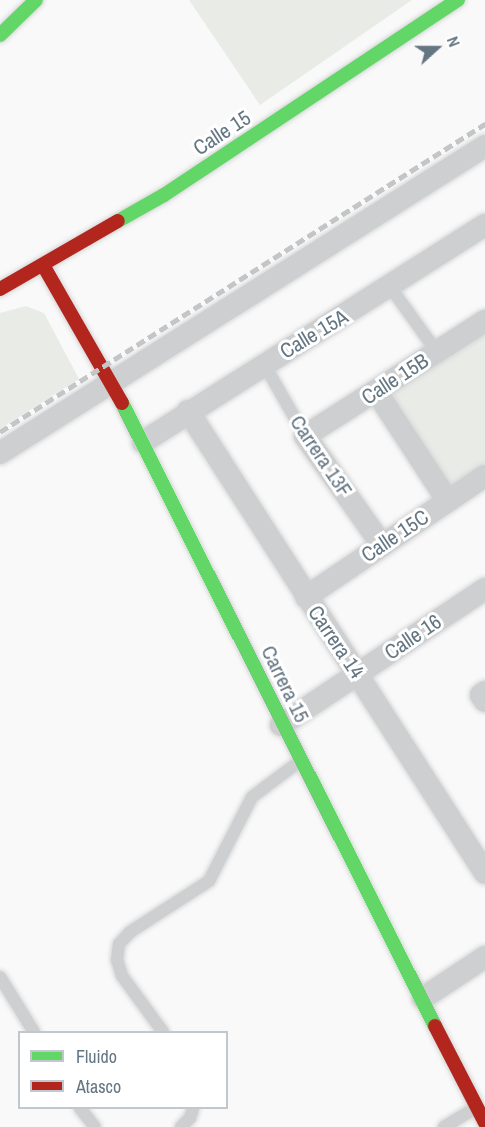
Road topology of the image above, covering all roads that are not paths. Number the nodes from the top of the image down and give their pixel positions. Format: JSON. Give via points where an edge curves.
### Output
{"nodes":[{"id":1,"x":36,"y":0,"type":"edge"},
{"id":2,"x":458,"y":0,"type":"edge"},
{"id":3,"x":0,"y":35,"type":"edge"},
{"id":4,"x":485,"y":146,"type":"edge"},
{"id":5,"x":485,"y":225,"type":"edge"},
{"id":6,"x":43,"y":265,"type":"junction"},
{"id":7,"x":391,"y":288,"type":"junction"},
{"id":8,"x":0,"y":289,"type":"edge"},
{"id":9,"x":485,"y":321,"type":"edge"},
{"id":10,"x":437,"y":352,"type":"junction"},
{"id":11,"x":264,"y":364,"type":"junction"},
{"id":12,"x":111,"y":381,"type":"junction"},
{"id":13,"x":376,"y":391,"type":"junction"},
{"id":14,"x":188,"y":411,"type":"junction"},
{"id":15,"x":305,"y":436,"type":"junction"},
{"id":16,"x":143,"y":442,"type":"junction"},
{"id":17,"x":0,"y":453,"type":"edge"},
{"id":18,"x":485,"y":476,"type":"edge"},
{"id":19,"x":448,"y":501,"type":"junction"},
{"id":20,"x":382,"y":545,"type":"junction"},
{"id":21,"x":485,"y":589,"type":"edge"},
{"id":22,"x":306,"y":597,"type":"junction"},
{"id":23,"x":358,"y":674,"type":"junction"},
{"id":24,"x":281,"y":725,"type":"junction"},
{"id":25,"x":300,"y":761,"type":"junction"},
{"id":26,"x":481,"y":858,"type":"edge"},
{"id":27,"x":485,"y":957,"type":"edge"},
{"id":28,"x":0,"y":977,"type":"edge"},
{"id":29,"x":423,"y":998,"type":"junction"},
{"id":30,"x":33,"y":1031,"type":"edge"},
{"id":31,"x":162,"y":1031,"type":"edge"},
{"id":32,"x":477,"y":1107,"type":"junction"},
{"id":33,"x":82,"y":1109,"type":"edge"},
{"id":34,"x":193,"y":1109,"type":"edge"},
{"id":35,"x":485,"y":1123,"type":"edge"},
{"id":36,"x":95,"y":1127,"type":"edge"},
{"id":37,"x":181,"y":1127,"type":"edge"},
{"id":38,"x":444,"y":1127,"type":"edge"}],
"edges":[{"from":1,"to":3,"type":"street"},
{"from":2,"to":6,"type":"street","name":"Calle 15","via":[[164,195]]},
{"from":4,"to":12,"type":"street"},
{"from":5,"to":7,"type":"street","name":"Calle 15A"},
{"from":6,"to":8,"type":"street","name":"Calle 15"},
{"from":6,"to":12,"type":"street","name":"Carrera 15"},
{"from":7,"to":10,"type":"lane"},
{"from":7,"to":11,"type":"street","name":"Calle 15A"},
{"from":9,"to":10,"type":"street","name":"Calle 15B"},
{"from":10,"to":13,"type":"street","name":"Calle 15B"},
{"from":11,"to":14,"type":"street","name":"Calle 15A"},
{"from":11,"to":15,"type":"lane","name":"Carrera 13F"},
{"from":12,"to":16,"type":"street","name":"Carrera 15"},
{"from":12,"to":17,"type":"street"},
{"from":13,"to":15,"type":"street","name":"Calle 15B"},
{"from":13,"to":19,"type":"street"},
{"from":14,"to":16,"type":"street","name":"Calle 15A"},
{"from":14,"to":22,"type":"street","name":"Carrera 14"},
{"from":15,"to":20,"type":"street","name":"Carrera 13F"},
{"from":16,"to":24,"type":"street","name":"Carrera 15"},
{"from":18,"to":19,"type":"street","name":"Calle 15C"},
{"from":19,"to":20,"type":"street","name":"Calle 15C"},
{"from":20,"to":22,"type":"street","name":"Calle 15C"},
{"from":21,"to":23,"type":"street","name":"Calle 16"},
{"from":22,"to":23,"type":"street","name":"Carrera 14"},
{"from":23,"to":24,"type":"street","name":"Calle 16"},
{"from":23,"to":26,"type":"street","name":"Carrera 14"},
{"from":24,"to":25,"type":"street","name":"Carrera 15"},
{"from":25,"to":29,"type":"street","name":"Carrera 15"},
{"from":25,"to":31,"type":"lane","via":[[252,797],[209,881],[130,932],[119,944],[117,960],[123,976]]},
{"from":27,"to":29,"type":"street"},
{"from":28,"to":30,"type":"lane"},
{"from":29,"to":32,"type":"street","name":"Carrera 15"},
{"from":32,"to":35,"type":"street","name":"Carrera 15"},
{"from":32,"to":38,"type":"lane"},
{"from":33,"to":36,"type":"lane"},
{"from":34,"to":37,"type":"lane"}]}
